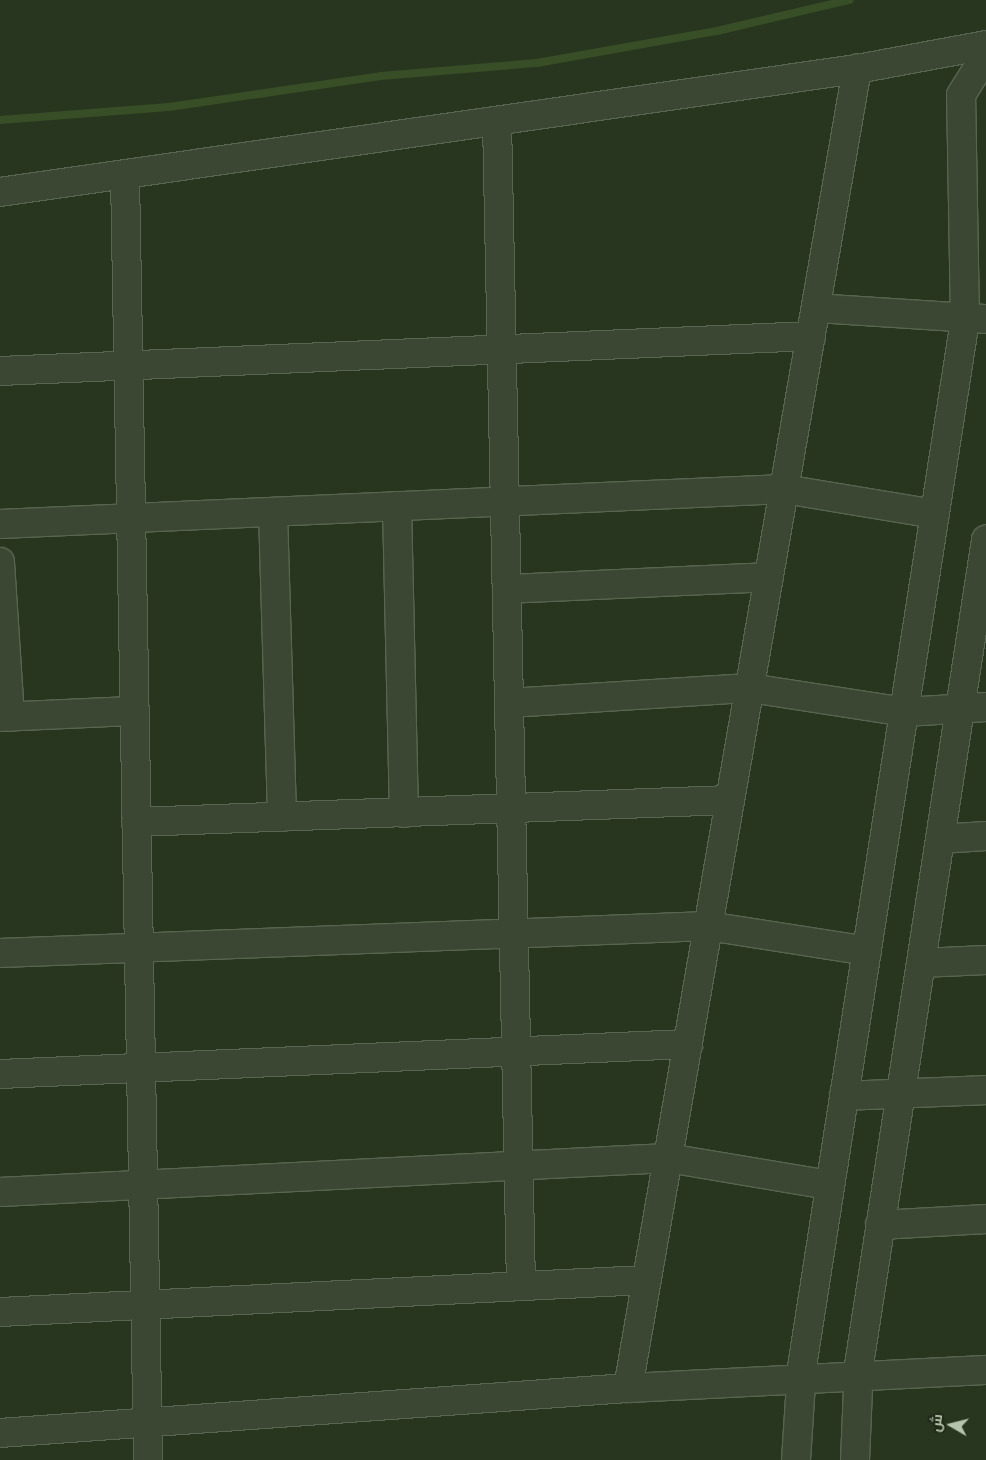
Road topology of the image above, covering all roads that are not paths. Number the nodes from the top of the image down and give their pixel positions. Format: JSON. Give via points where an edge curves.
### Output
{"nodes":[{"id":1,"x":986,"y":45,"type":"edge"},
{"id":2,"x":986,"y":55,"type":"edge"},
{"id":3,"x":858,"y":68,"type":"junction"},
{"id":4,"x":497,"y":121,"type":"junction"},
{"id":5,"x":125,"y":176,"type":"junction"},
{"id":6,"x":0,"y":192,"type":"edge"},
{"id":7,"x":816,"y":308,"type":"junction"},
{"id":8,"x":975,"y":319,"type":"edge"},
{"id":9,"x":811,"y":336,"type":"junction"},
{"id":10,"x":502,"y":349,"type":"junction"},
{"id":11,"x":127,"y":365,"type":"junction"},
{"id":12,"x":0,"y":370,"type":"edge"},
{"id":13,"x":784,"y":488,"type":"junction"},
{"id":14,"x":505,"y":501,"type":"junction"},
{"id":15,"x":397,"y":506,"type":"junction"},
{"id":16,"x":273,"y":512,"type":"junction"},
{"id":17,"x":936,"y":514,"type":"junction"},
{"id":18,"x":130,"y":518,"type":"junction"},
{"id":19,"x":0,"y":524,"type":"edge"},
{"id":20,"x":986,"y":540,"type":"edge"},
{"id":21,"x":0,"y":562,"type":"edge"},
{"id":22,"x":984,"y":570,"type":"edge"},
{"id":23,"x":769,"y":577,"type":"junction"},
{"id":24,"x":507,"y":589,"type":"junction"},
{"id":25,"x":750,"y":688,"type":"junction"},
{"id":26,"x":509,"y":703,"type":"junction"},
{"id":27,"x":986,"y":707,"type":"edge"},
{"id":28,"x":958,"y":709,"type":"junction"},
{"id":29,"x":134,"y":710,"type":"junction"},
{"id":30,"x":904,"y":712,"type":"junction"},
{"id":31,"x":5,"y":717,"type":"edge"},
{"id":32,"x":730,"y":800,"type":"junction"},
{"id":33,"x":512,"y":809,"type":"junction"},
{"id":34,"x":404,"y":812,"type":"junction"},
{"id":35,"x":282,"y":817,"type":"junction"},
{"id":36,"x":136,"y":822,"type":"junction"},
{"id":37,"x":986,"y":836,"type":"edge"},
{"id":38,"x":940,"y":839,"type":"junction"},
{"id":39,"x":708,"y":926,"type":"junction"},
{"id":40,"x":514,"y":933,"type":"junction"},
{"id":41,"x":138,"y":948,"type":"junction"},
{"id":42,"x":867,"y":951,"type":"junction"},
{"id":43,"x":0,"y":953,"type":"edge"},
{"id":44,"x":986,"y":960,"type":"edge"},
{"id":45,"x":921,"y":963,"type":"junction"},
{"id":46,"x":688,"y":1044,"type":"junction"},
{"id":47,"x":516,"y":1052,"type":"junction"},
{"id":48,"x":141,"y":1068,"type":"junction"},
{"id":49,"x":0,"y":1074,"type":"edge"},
{"id":50,"x":986,"y":1090,"type":"edge"},
{"id":51,"x":900,"y":1095,"type":"junction"},
{"id":52,"x":844,"y":1096,"type":"junction"},
{"id":53,"x":668,"y":1158,"type":"junction"},
{"id":54,"x":519,"y":1165,"type":"junction"},
{"id":55,"x":143,"y":1185,"type":"junction"},
{"id":56,"x":830,"y":1185,"type":"junction"},
{"id":57,"x":0,"y":1192,"type":"edge"},
{"id":58,"x":986,"y":1219,"type":"edge"},
{"id":59,"x":880,"y":1225,"type":"junction"},
{"id":60,"x":646,"y":1280,"type":"junction"},
{"id":61,"x":521,"y":1286,"type":"junction"},
{"id":62,"x":146,"y":1306,"type":"junction"},
{"id":63,"x":0,"y":1312,"type":"edge"},
{"id":64,"x":986,"y":1370,"type":"edge"},
{"id":65,"x":858,"y":1377,"type":"junction"},
{"id":66,"x":801,"y":1380,"type":"junction"},
{"id":67,"x":628,"y":1388,"type":"junction"},
{"id":68,"x":148,"y":1426,"type":"junction"},
{"id":69,"x":0,"y":1433,"type":"edge"},
{"id":70,"x":148,"y":1460,"type":"edge"},
{"id":71,"x":796,"y":1460,"type":"edge"},
{"id":72,"x":855,"y":1460,"type":"edge"}],
"edges":[{"from":1,"to":3,"type":"street"},
{"from":2,"to":8,"type":"street","via":[[961,95]]},
{"from":3,"to":4,"type":"street"},
{"from":3,"to":7,"type":"street"},
{"from":4,"to":5,"type":"street"},
{"from":4,"to":10,"type":"street"},
{"from":5,"to":6,"type":"street"},
{"from":5,"to":11,"type":"street"},
{"from":7,"to":8,"type":"street"},
{"from":7,"to":9,"type":"street"},
{"from":8,"to":17,"type":"street"},
{"from":9,"to":10,"type":"street"},
{"from":9,"to":13,"type":"street"},
{"from":10,"to":11,"type":"street"},
{"from":10,"to":14,"type":"street"},
{"from":11,"to":12,"type":"street"},
{"from":11,"to":18,"type":"street"},
{"from":13,"to":14,"type":"street"},
{"from":13,"to":17,"type":"street"},
{"from":13,"to":23,"type":"street"},
{"from":14,"to":15,"type":"street"},
{"from":14,"to":24,"type":"street"},
{"from":15,"to":16,"type":"street"},
{"from":15,"to":34,"type":"street"},
{"from":16,"to":18,"type":"street"},
{"from":16,"to":35,"type":"street"},
{"from":17,"to":30,"type":"street"},
{"from":18,"to":19,"type":"street"},
{"from":18,"to":29,"type":"street"},
{"from":20,"to":22,"type":"street"},
{"from":21,"to":31,"type":"street"},
{"from":22,"to":28,"type":"street"},
{"from":23,"to":24,"type":"street"},
{"from":23,"to":25,"type":"street"},
{"from":24,"to":26,"type":"street"},
{"from":25,"to":26,"type":"street"},
{"from":25,"to":30,"type":"street"},
{"from":25,"to":32,"type":"street"},
{"from":26,"to":33,"type":"street"},
{"from":27,"to":28,"type":"street"},
{"from":28,"to":30,"type":"street"},
{"from":28,"to":38,"type":"street"},
{"from":29,"to":31,"type":"street"},
{"from":29,"to":36,"type":"street"},
{"from":30,"to":42,"type":"street"},
{"from":32,"to":33,"type":"street"},
{"from":32,"to":39,"type":"street"},
{"from":33,"to":34,"type":"street"},
{"from":33,"to":40,"type":"street"},
{"from":34,"to":35,"type":"street"},
{"from":35,"to":36,"type":"street"},
{"from":36,"to":41,"type":"street"},
{"from":37,"to":38,"type":"street"},
{"from":38,"to":45,"type":"street"},
{"from":39,"to":40,"type":"street"},
{"from":39,"to":42,"type":"street"},
{"from":39,"to":46,"type":"street"},
{"from":40,"to":41,"type":"street"},
{"from":40,"to":47,"type":"street"},
{"from":41,"to":43,"type":"street"},
{"from":41,"to":48,"type":"street"},
{"from":42,"to":52,"type":"street"},
{"from":44,"to":45,"type":"street"},
{"from":45,"to":51,"type":"street"},
{"from":46,"to":47,"type":"street"},
{"from":46,"to":53,"type":"street"},
{"from":47,"to":48,"type":"street"},
{"from":47,"to":54,"type":"street"},
{"from":48,"to":49,"type":"street"},
{"from":48,"to":55,"type":"street"},
{"from":50,"to":51,"type":"street"},
{"from":51,"to":52,"type":"street"},
{"from":51,"to":59,"type":"street"},
{"from":52,"to":56,"type":"street"},
{"from":53,"to":54,"type":"street"},
{"from":53,"to":56,"type":"street"},
{"from":53,"to":60,"type":"street"},
{"from":54,"to":55,"type":"street"},
{"from":54,"to":61,"type":"street"},
{"from":55,"to":57,"type":"street"},
{"from":55,"to":62,"type":"street"},
{"from":56,"to":66,"type":"street"},
{"from":58,"to":59,"type":"street"},
{"from":59,"to":65,"type":"street"},
{"from":60,"to":61,"type":"street"},
{"from":60,"to":67,"type":"street"},
{"from":61,"to":62,"type":"street"},
{"from":62,"to":63,"type":"street"},
{"from":62,"to":68,"type":"street"},
{"from":64,"to":65,"type":"street"},
{"from":65,"to":66,"type":"street"},
{"from":65,"to":72,"type":"street"},
{"from":66,"to":67,"type":"street"},
{"from":66,"to":71,"type":"street"},
{"from":67,"to":68,"type":"street"},
{"from":68,"to":69,"type":"street"},
{"from":68,"to":70,"type":"street"}]}
